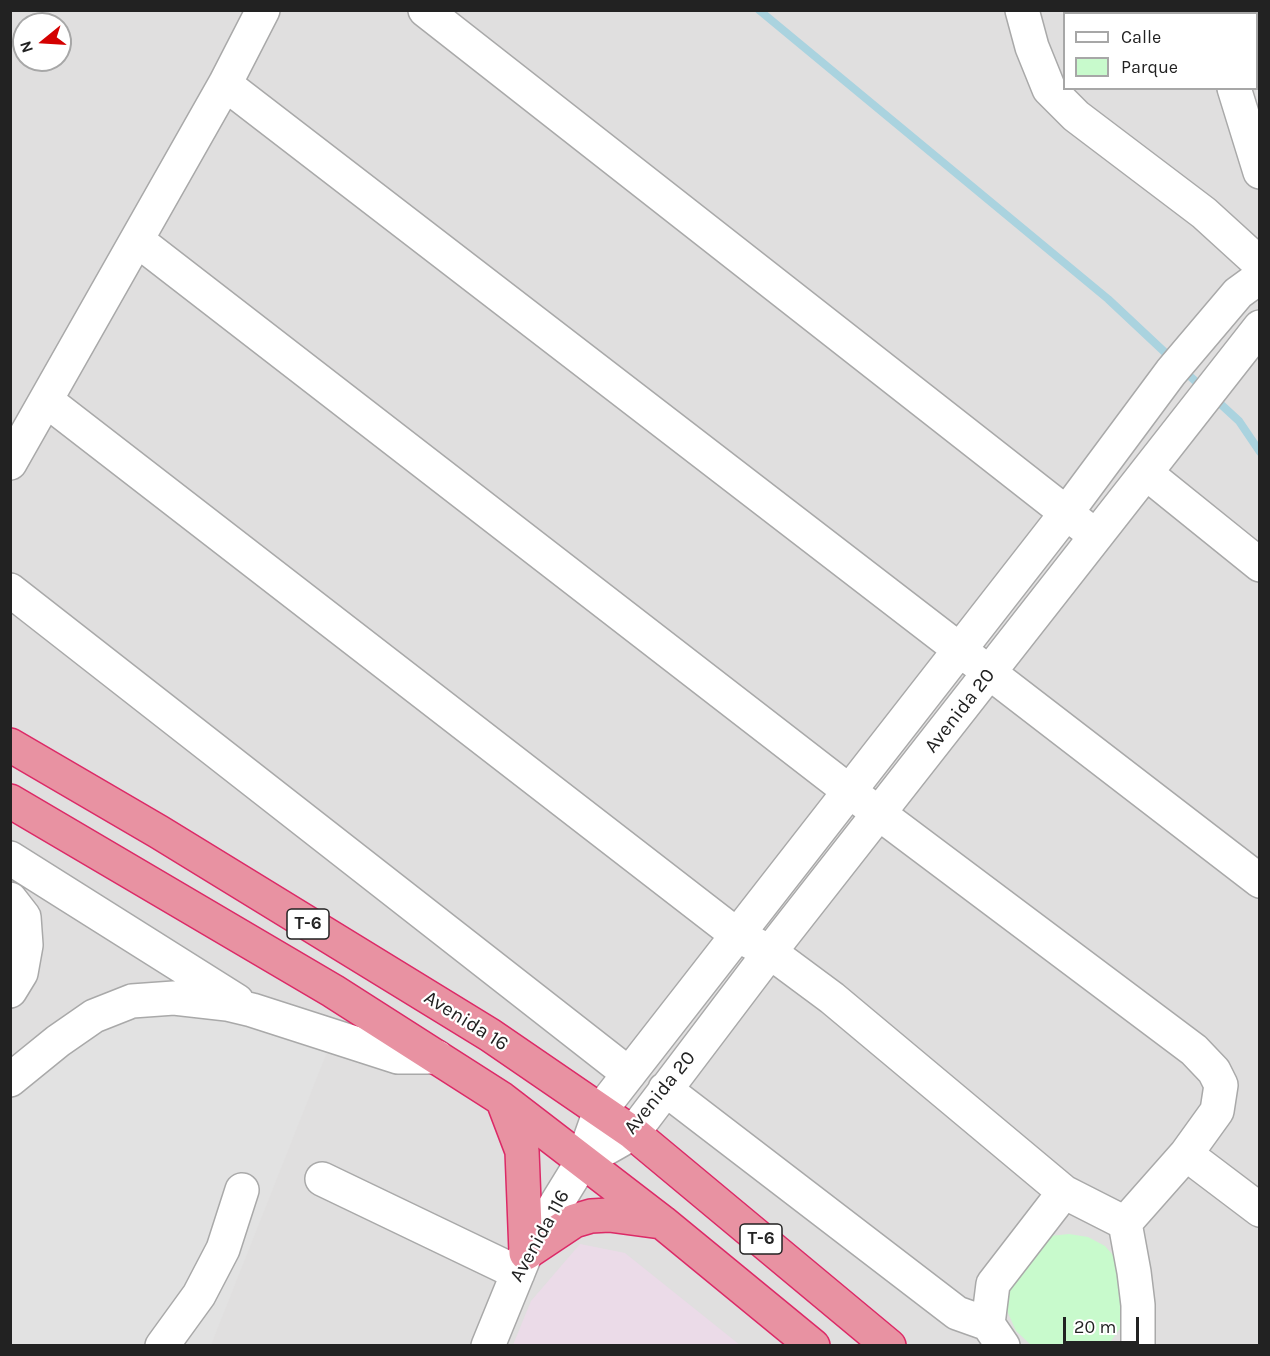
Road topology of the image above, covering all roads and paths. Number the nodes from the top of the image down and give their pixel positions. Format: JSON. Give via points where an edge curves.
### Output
{"nodes":[{"id":1,"x":263,"y":10,"type":"edge"},
{"id":2,"x":425,"y":10,"type":"edge"},
{"id":3,"x":1022,"y":10,"type":"edge"},
{"id":4,"x":225,"y":84,"type":"junction"},
{"id":5,"x":1235,"y":90,"type":"edge"},
{"id":6,"x":1260,"y":172,"type":"edge"},
{"id":7,"x":137,"y":240,"type":"junction"},
{"id":8,"x":1260,"y":264,"type":"edge"},
{"id":9,"x":1260,"y":277,"type":"edge"},
{"id":10,"x":1260,"y":327,"type":"edge"},
{"id":11,"x":47,"y":401,"type":"junction"},
{"id":12,"x":10,"y":463,"type":"edge"},
{"id":13,"x":1146,"y":473,"type":"junction"},
{"id":14,"x":1067,"y":512,"type":"junction"},
{"id":15,"x":1096,"y":536,"type":"junction"},
{"id":16,"x":1260,"y":565,"type":"edge"},
{"id":17,"x":10,"y":590,"type":"edge"},
{"id":18,"x":960,"y":649,"type":"junction"},
{"id":19,"x":988,"y":674,"type":"junction"},
{"id":20,"x":10,"y":745,"type":"edge"},
{"id":21,"x":849,"y":791,"type":"junction"},
{"id":22,"x":10,"y":801,"type":"edge"},
{"id":23,"x":880,"y":813,"type":"junction"},
{"id":24,"x":10,"y":858,"type":"edge"},
{"id":25,"x":1260,"y":881,"type":"edge"},
{"id":26,"x":10,"y":899,"type":"edge"},
{"id":27,"x":737,"y":935,"type":"junction"},
{"id":28,"x":770,"y":952,"type":"junction"},
{"id":29,"x":10,"y":991,"type":"edge"},
{"id":30,"x":252,"y":1010,"type":"junction"},
{"id":31,"x":437,"y":1057,"type":"junction"},
{"id":32,"x":629,"y":1074,"type":"junction"},
{"id":33,"x":10,"y":1080,"type":"edge"},
{"id":34,"x":665,"y":1089,"type":"junction"},
{"id":35,"x":502,"y":1099,"type":"junction"},
{"id":36,"x":600,"y":1111,"type":"junction"},
{"id":37,"x":633,"y":1133,"type":"junction"},
{"id":38,"x":1186,"y":1154,"type":"junction"},
{"id":39,"x":582,"y":1162,"type":"junction"},
{"id":40,"x":322,"y":1179,"type":"dead end"},
{"id":41,"x":242,"y":1190,"type":"dead end"},
{"id":42,"x":1064,"y":1192,"type":"junction"},
{"id":43,"x":1260,"y":1210,"type":"edge"},
{"id":44,"x":662,"y":1222,"type":"junction"},
{"id":45,"x":1125,"y":1223,"type":"junction"},
{"id":46,"x":522,"y":1263,"type":"junction"},
{"id":47,"x":996,"y":1335,"type":"edge"},
{"id":48,"x":162,"y":1346,"type":"edge"},
{"id":49,"x":488,"y":1346,"type":"edge"},
{"id":50,"x":813,"y":1346,"type":"edge"},
{"id":51,"x":889,"y":1346,"type":"edge"},
{"id":52,"x":1138,"y":1346,"type":"edge"}],
"edges":[{"from":1,"to":4,"type":"street"},
{"from":2,"to":14,"type":"street"},
{"from":3,"to":8,"type":"street","via":[[1049,89],[1076,116],[1204,213]]},
{"from":4,"to":7,"type":"street"},
{"from":4,"to":18,"type":"street"},
{"from":5,"to":6,"type":"street"},
{"from":7,"to":11,"type":"street"},
{"from":7,"to":21,"type":"street"},
{"from":9,"to":14,"type":"street","name":"Avenida 20","via":[[1238,293],[1201,335]]},
{"from":10,"to":13,"type":"street","name":"Avenida 20"},
{"from":11,"to":12,"type":"street"},
{"from":11,"to":27,"type":"street"},
{"from":13,"to":15,"type":"street","name":"Avenida 20"},
{"from":13,"to":16,"type":"street"},
{"from":14,"to":15,"type":"street"},
{"from":14,"to":18,"type":"street","name":"Avenida 20"},
{"from":15,"to":19,"type":"street","name":"Avenida 20"},
{"from":17,"to":32,"type":"street"},
{"from":18,"to":19,"type":"street"},
{"from":18,"to":21,"type":"street","name":"Avenida 20"},
{"from":19,"to":23,"type":"street","name":"Avenida 20"},
{"from":19,"to":25,"type":"street"},
{"from":20,"to":36,"type":"highway","name":"Avenida 16","number":"T-6","via":[[490,1035]]},
{"from":21,"to":23,"type":"street"},
{"from":21,"to":27,"type":"street","name":"Avenida 20"},
{"from":22,"to":31,"type":"highway","number":"T-6","via":[[333,991]]},
{"from":23,"to":28,"type":"street","name":"Avenida 20"},
{"from":23,"to":38,"type":"street","via":[[1194,1050],[1214,1071],[1221,1085],[1217,1111]]},
{"from":24,"to":30,"type":"street"},
{"from":26,"to":29,"type":"street","via":[[24,917],[26,945],[21,973]]},
{"from":27,"to":28,"type":"street"},
{"from":27,"to":32,"type":"street","name":"Avenida 20"},
{"from":28,"to":34,"type":"street","name":"Avenida 20"},
{"from":28,"to":42,"type":"street","via":[[832,998]]},
{"from":30,"to":31,"type":"street","via":[[398,1057]]},
{"from":30,"to":33,"type":"street","via":[[174,998],[132,1001],[94,1016]]},
{"from":31,"to":35,"type":"highway","number":"T-6"},
{"from":32,"to":36,"type":"street","name":"Avenida 20"},
{"from":34,"to":37,"type":"street","name":"Avenida 20"},
{"from":34,"to":47,"type":"street","via":[[957,1313]]},
{"from":35,"to":39,"type":"highway","number":"T-6"},
{"from":35,"to":46,"type":"highway","via":[[522,1152]]},
{"from":36,"to":37,"type":"highway","name":"Avenida 16","number":"T-6"},
{"from":36,"to":39,"type":"street","name":"Avenida 20"},
{"from":37,"to":39,"type":"street","name":"Avenida 20"},
{"from":37,"to":51,"type":"highway","name":"Avenida 16","number":"T-6"},
{"from":38,"to":43,"type":"street"},
{"from":38,"to":45,"type":"street"},
{"from":39,"to":44,"type":"highway","number":"T-6"},
{"from":39,"to":46,"type":"street","name":"Avenida 116"},
{"from":40,"to":46,"type":"street"},
{"from":41,"to":48,"type":"street","via":[[224,1249],[199,1295]]},
{"from":42,"to":45,"type":"street"},
{"from":42,"to":47,"type":"street","via":[[993,1284]]},
{"from":44,"to":46,"type":"highway","via":[[591,1216],[574,1221]]},
{"from":44,"to":50,"type":"highway","number":"T-6"},
{"from":45,"to":52,"type":"street","via":[[1138,1305]]},
{"from":46,"to":49,"type":"street","name":"Avenida 116"}]}
